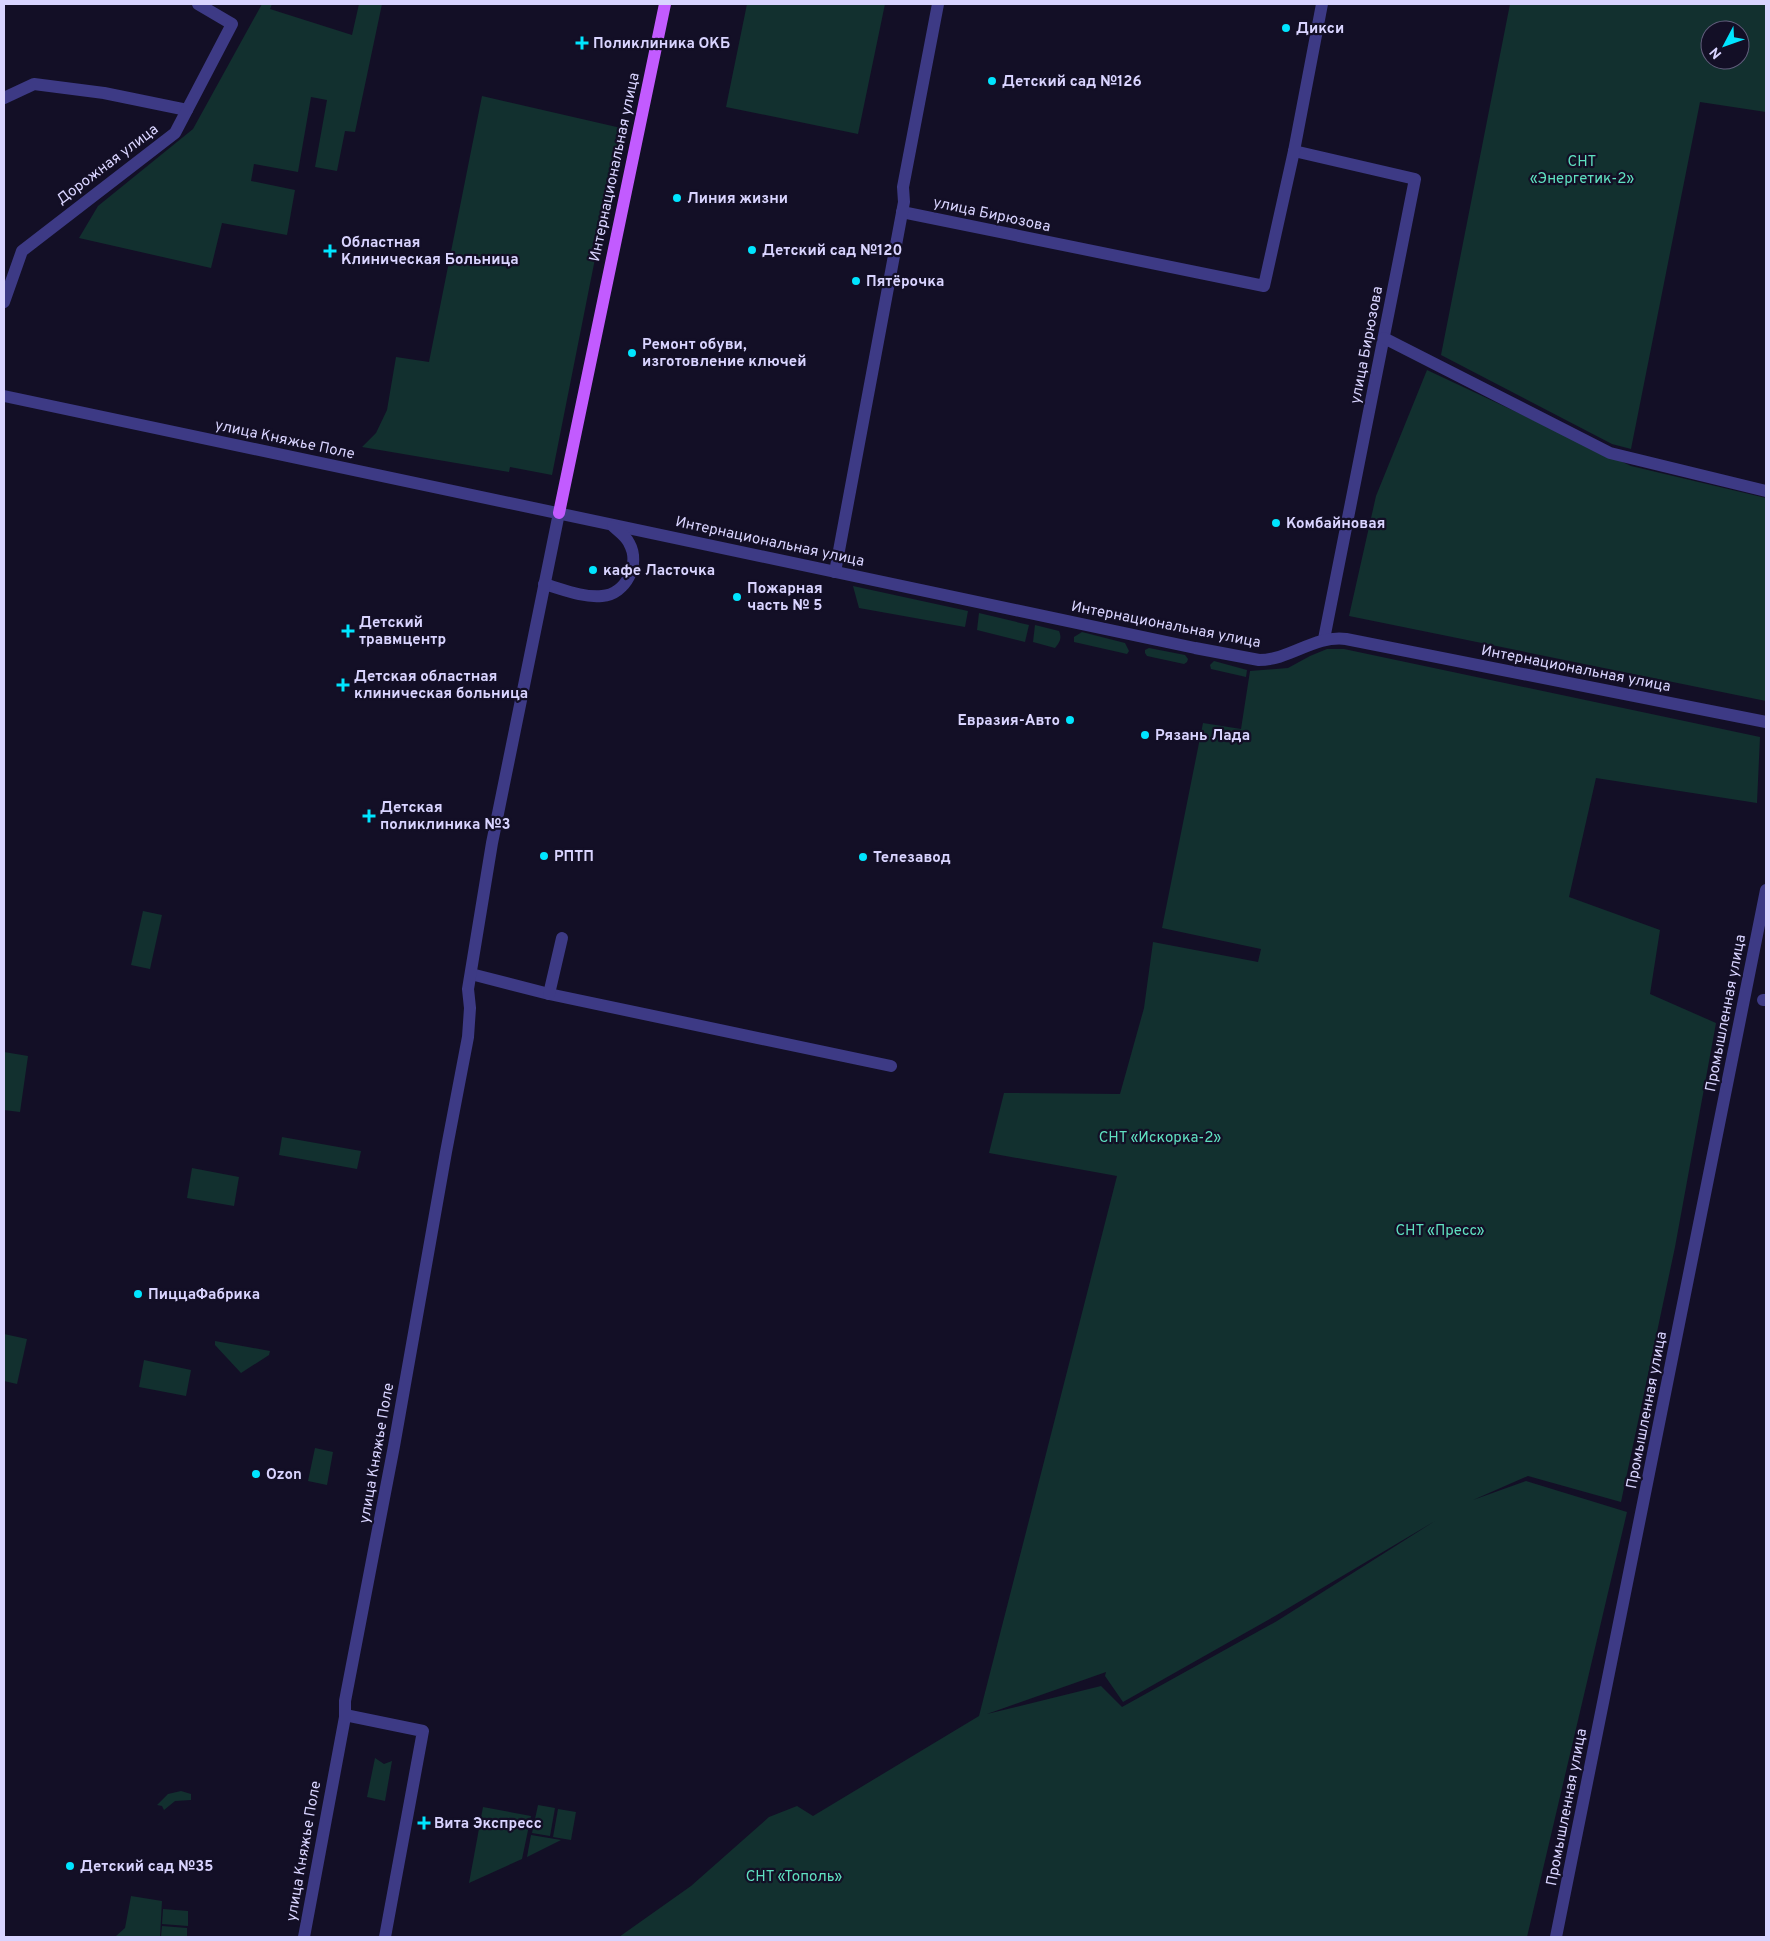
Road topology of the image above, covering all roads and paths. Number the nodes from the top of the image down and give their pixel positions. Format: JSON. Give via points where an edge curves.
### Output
{"nodes":[{"id":1,"x":198,"y":4,"type":"edge"},
{"id":2,"x":664,"y":4,"type":"edge"},
{"id":3,"x":938,"y":4,"type":"edge"},
{"id":4,"x":1322,"y":4,"type":"edge"},
{"id":5,"x":4,"y":98,"type":"edge"},
{"id":6,"x":187,"y":110,"type":"junction"},
{"id":7,"x":1294,"y":151,"type":"junction"},
{"id":8,"x":902,"y":212,"type":"junction"},
{"id":9,"x":4,"y":302,"type":"edge"},
{"id":10,"x":1384,"y":338,"type":"junction"},
{"id":11,"x":4,"y":396,"type":"edge"},
{"id":12,"x":1766,"y":491,"type":"edge"},
{"id":13,"x":559,"y":514,"type":"junction"},
{"id":14,"x":611,"y":525,"type":"junction"},
{"id":15,"x":654,"y":534,"type":"junction"},
{"id":16,"x":632,"y":551,"type":"junction"},
{"id":17,"x":835,"y":572,"type":"junction"},
{"id":18,"x":544,"y":584,"type":"junction"},
{"id":19,"x":1324,"y":639,"type":"junction"},
{"id":20,"x":1766,"y":722,"type":"edge"},
{"id":21,"x":1766,"y":890,"type":"edge"},
{"id":22,"x":562,"y":938,"type":"dead end"},
{"id":23,"x":471,"y":974,"type":"junction"},
{"id":24,"x":549,"y":994,"type":"junction"},
{"id":25,"x":891,"y":1066,"type":"dead end"},
{"id":26,"x":345,"y":1715,"type":"junction"},
{"id":27,"x":304,"y":1937,"type":"edge"},
{"id":28,"x":385,"y":1937,"type":"edge"},
{"id":29,"x":1556,"y":1937,"type":"edge"}],
"edges":[{"from":1,"to":6,"type":"street","name":"Дорожная улица","via":[[232,24]]},
{"from":2,"to":13,"type":"main road","name":"Интернациональная улица"},
{"from":3,"to":8,"type":"street","via":[[903,187]]},
{"from":4,"to":7,"type":"street","name":"улица Бирюзова"},
{"from":5,"to":6,"type":"street","via":[[34,84],[104,93]]},
{"from":6,"to":9,"type":"street","name":"Дорожная улица","via":[[175,133],[22,251]]},
{"from":7,"to":8,"type":"street","name":"улица Бирюзова","via":[[1264,286]]},
{"from":7,"to":10,"type":"street","name":"улица Бирюзова","via":[[1415,179]]},
{"from":8,"to":17,"type":"street"},
{"from":10,"to":12,"type":"street","via":[[1610,453]]},
{"from":10,"to":19,"type":"street","name":"улица Бирюзова"},
{"from":11,"to":13,"type":"street","name":"улица Княжье Поле"},
{"from":13,"to":14,"type":"street","name":"Интернациональная улица"},
{"from":13,"to":18,"type":"street","name":"Интернациональная улица"},
{"from":14,"to":15,"type":"street","name":"Интернациональная улица"},
{"from":14,"to":16,"type":"street","via":[[630,543]]},
{"from":15,"to":16,"type":"street","via":[[638,543]]},
{"from":15,"to":17,"type":"street","name":"Интернациональная улица"},
{"from":16,"to":18,"type":"street","via":[[633,568],[629,578],[610,594],[584,594]]},
{"from":17,"to":19,"type":"street","name":"Интернациональная улица","via":[[1259,660],[1279,658]]},
{"from":18,"to":23,"type":"street","name":"Интернациональная улица","via":[[492,843]]},
{"from":19,"to":20,"type":"street","name":"Интернациональная улица","via":[[1346,639]]},
{"from":21,"to":29,"type":"street","name":"Промышленная улица"},
{"from":22,"to":24,"type":"street"},
{"from":23,"to":24,"type":"street"},
{"from":23,"to":26,"type":"street","name":"улица Княжье Поле","via":[[468,1037]]},
{"from":24,"to":25,"type":"street"},
{"from":26,"to":27,"type":"street","name":"улица Княжье Поле"},
{"from":26,"to":28,"type":"street","via":[[423,1731]]}]}
